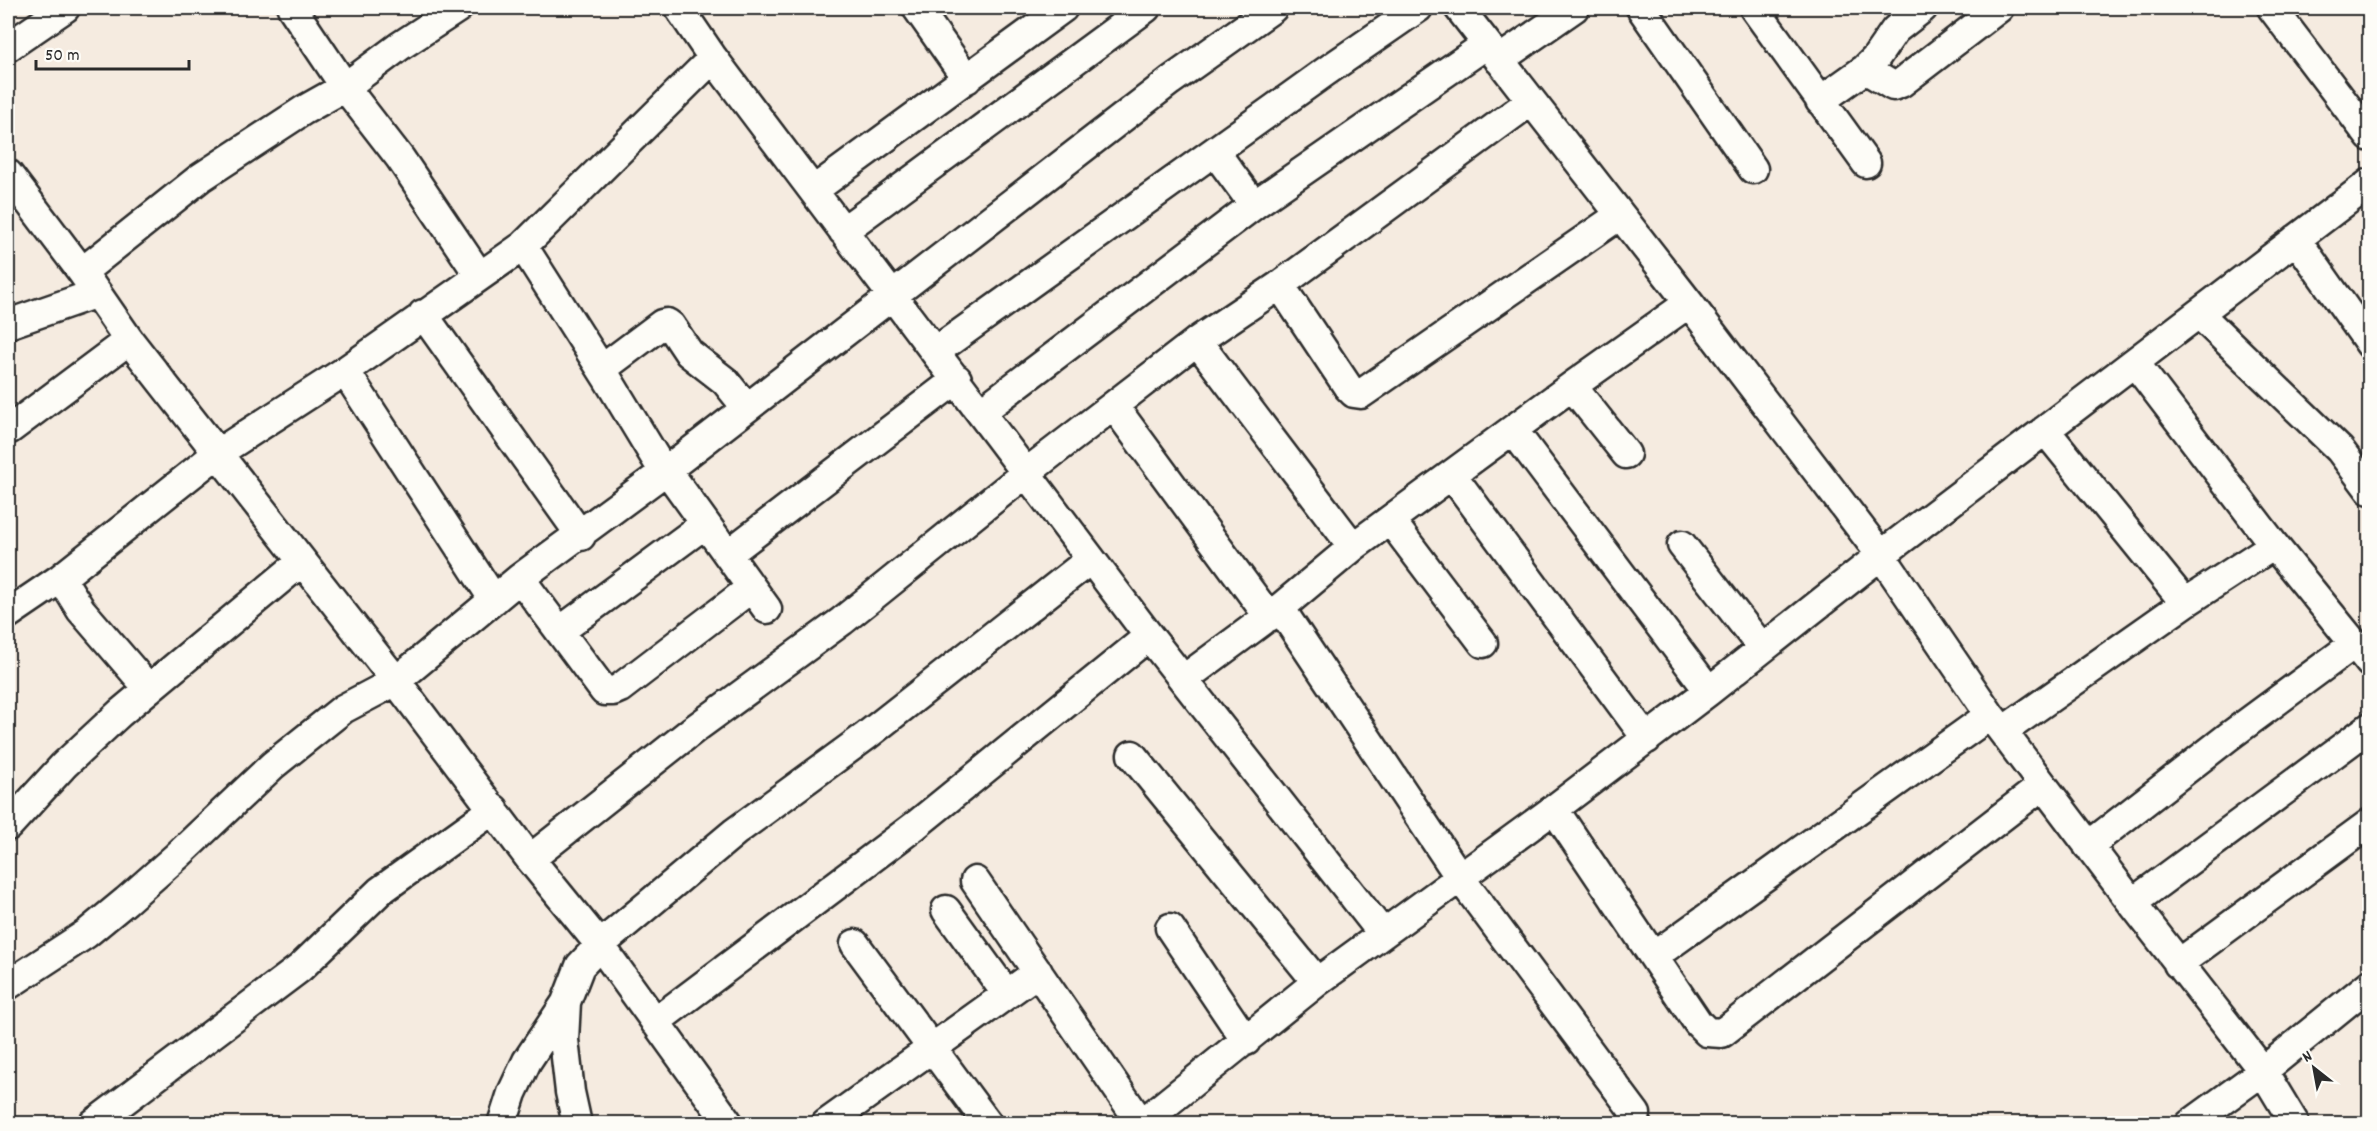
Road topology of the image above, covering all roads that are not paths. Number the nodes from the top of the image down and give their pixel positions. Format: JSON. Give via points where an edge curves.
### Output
{"nodes":[{"id":1,"x":65,"y":8,"type":"edge"},
{"id":2,"x":292,"y":8,"type":"edge"},
{"id":3,"x":458,"y":8,"type":"edge"},
{"id":4,"x":679,"y":8,"type":"edge"},
{"id":5,"x":917,"y":8,"type":"edge"},
{"id":6,"x":1063,"y":8,"type":"edge"},
{"id":7,"x":1146,"y":8,"type":"edge"},
{"id":8,"x":1273,"y":8,"type":"edge"},
{"id":9,"x":1418,"y":8,"type":"edge"},
{"id":10,"x":1459,"y":8,"type":"edge"},
{"id":11,"x":1574,"y":8,"type":"edge"},
{"id":12,"x":1641,"y":8,"type":"edge"},
{"id":13,"x":1754,"y":8,"type":"edge"},
{"id":14,"x":1923,"y":8,"type":"edge"},
{"id":15,"x":1999,"y":8,"type":"edge"},
{"id":16,"x":2280,"y":10,"type":"edge"},
{"id":17,"x":1033,"y":16,"type":"edge"},
{"id":18,"x":8,"y":47,"type":"edge"},
{"id":19,"x":1493,"y":52,"type":"junction"},
{"id":20,"x":713,"y":57,"type":"junction"},
{"id":21,"x":1865,"y":69,"type":"junction"},
{"id":22,"x":966,"y":79,"type":"junction"},
{"id":23,"x":345,"y":87,"type":"junction"},
{"id":24,"x":1531,"y":101,"type":"junction"},
{"id":25,"x":1820,"y":101,"type":"junction"},
{"id":26,"x":2370,"y":137,"type":"edge"},
{"id":27,"x":1215,"y":152,"type":"junction"},
{"id":28,"x":1866,"y":163,"type":"dead end"},
{"id":29,"x":1753,"y":169,"type":"dead end"},
{"id":30,"x":8,"y":174,"type":"edge"},
{"id":31,"x":2370,"y":183,"type":"edge"},
{"id":32,"x":814,"y":190,"type":"junction"},
{"id":33,"x":1254,"y":205,"type":"junction"},
{"id":34,"x":1620,"y":215,"type":"junction"},
{"id":35,"x":843,"y":231,"type":"junction"},
{"id":36,"x":2296,"y":239,"type":"junction"},
{"id":37,"x":523,"y":246,"type":"junction"},
{"id":38,"x":479,"y":275,"type":"junction"},
{"id":39,"x":90,"y":283,"type":"junction"},
{"id":40,"x":1280,"y":285,"type":"junction"},
{"id":41,"x":893,"y":296,"type":"junction"},
{"id":42,"x":1689,"y":303,"type":"junction"},
{"id":43,"x":423,"y":314,"type":"junction"},
{"id":44,"x":2199,"y":314,"type":"junction"},
{"id":45,"x":8,"y":324,"type":"edge"},
{"id":46,"x":129,"y":340,"type":"junction"},
{"id":47,"x":1197,"y":341,"type":"junction"},
{"id":48,"x":2370,"y":344,"type":"edge"},
{"id":49,"x":936,"y":351,"type":"junction"},
{"id":50,"x":2135,"y":363,"type":"junction"},
{"id":51,"x":602,"y":369,"type":"junction"},
{"id":52,"x":345,"y":371,"type":"junction"},
{"id":53,"x":957,"y":379,"type":"junction"},
{"id":54,"x":1572,"y":386,"type":"junction"},
{"id":55,"x":1114,"y":406,"type":"junction"},
{"id":56,"x":746,"y":407,"type":"junction"},
{"id":57,"x":982,"y":411,"type":"junction"},
{"id":58,"x":10,"y":429,"type":"dead end"},
{"id":59,"x":1513,"y":430,"type":"junction"},
{"id":60,"x":2045,"y":430,"type":"junction"},
{"id":61,"x":218,"y":453,"type":"junction"},
{"id":62,"x":1626,"y":454,"type":"dead end"},
{"id":63,"x":664,"y":472,"type":"junction"},
{"id":64,"x":1026,"y":473,"type":"junction"},
{"id":65,"x":1452,"y":475,"type":"junction"},
{"id":66,"x":2370,"y":490,"type":"edge"},
{"id":67,"x":1391,"y":521,"type":"junction"},
{"id":68,"x":705,"y":524,"type":"junction"},
{"id":69,"x":581,"y":536,"type":"junction"},
{"id":70,"x":1682,"y":545,"type":"dead end"},
{"id":71,"x":2274,"y":545,"type":"junction"},
{"id":72,"x":1353,"y":547,"type":"junction"},
{"id":73,"x":728,"y":554,"type":"junction"},
{"id":74,"x":1881,"y":555,"type":"junction"},
{"id":75,"x":1091,"y":559,"type":"junction"},
{"id":76,"x":301,"y":562,"type":"junction"},
{"id":77,"x":520,"y":578,"type":"junction"},
{"id":78,"x":61,"y":579,"type":"junction"},
{"id":79,"x":494,"y":600,"type":"junction"},
{"id":80,"x":2185,"y":603,"type":"junction"},
{"id":81,"x":1274,"y":613,"type":"junction"},
{"id":82,"x":8,"y":614,"type":"edge"},
{"id":83,"x":560,"y":631,"type":"junction"},
{"id":84,"x":1149,"y":636,"type":"junction"},
{"id":85,"x":1483,"y":643,"type":"dead end"},
{"id":86,"x":1762,"y":648,"type":"junction"},
{"id":87,"x":2362,"y":654,"type":"edge"},
{"id":88,"x":1184,"y":679,"type":"junction"},
{"id":89,"x":396,"y":681,"type":"junction"},
{"id":90,"x":149,"y":689,"type":"junction"},
{"id":91,"x":1709,"y":691,"type":"junction"},
{"id":92,"x":1997,"y":723,"type":"junction"},
{"id":93,"x":2370,"y":727,"type":"edge"},
{"id":94,"x":1647,"y":739,"type":"junction"},
{"id":95,"x":1132,"y":755,"type":"dead end"},
{"id":96,"x":2043,"y":785,"type":"junction"},
{"id":97,"x":494,"y":809,"type":"junction"},
{"id":98,"x":1554,"y":809,"type":"junction"},
{"id":99,"x":2370,"y":823,"type":"edge"},
{"id":100,"x":8,"y":824,"type":"edge"},
{"id":101,"x":2088,"y":846,"type":"junction"},
{"id":102,"x":530,"y":859,"type":"junction"},
{"id":103,"x":1461,"y":879,"type":"junction"},
{"id":104,"x":975,"y":881,"type":"dead end"},
{"id":105,"x":2132,"y":903,"type":"junction"},
{"id":106,"x":946,"y":910,"type":"dead end"},
{"id":107,"x":1170,"y":928,"type":"dead end"},
{"id":108,"x":1383,"y":934,"type":"junction"},
{"id":109,"x":855,"y":944,"type":"dead end"},
{"id":110,"x":600,"y":945,"type":"junction"},
{"id":111,"x":1654,"y":956,"type":"junction"},
{"id":112,"x":2178,"y":964,"type":"junction"},
{"id":113,"x":1038,"y":972,"type":"junction"},
{"id":114,"x":1317,"y":981,"type":"junction"},
{"id":115,"x":2370,"y":984,"type":"edge"},
{"id":116,"x":8,"y":985,"type":"edge"},
{"id":117,"x":1006,"y":993,"type":"junction"},
{"id":118,"x":566,"y":1002,"type":"junction"},
{"id":119,"x":655,"y":1022,"type":"junction"},
{"id":120,"x":1246,"y":1041,"type":"junction"},
{"id":121,"x":933,"y":1048,"type":"junction"},
{"id":122,"x":2263,"y":1071,"type":"junction"},
{"id":123,"x":1636,"y":1114,"type":"dead end"},
{"id":124,"x":1141,"y":1123,"type":"edge"},
{"id":125,"x":93,"y":1124,"type":"edge"},
{"id":126,"x":502,"y":1124,"type":"edge"},
{"id":127,"x":577,"y":1124,"type":"edge"},
{"id":128,"x":729,"y":1124,"type":"edge"},
{"id":129,"x":826,"y":1124,"type":"edge"},
{"id":130,"x":988,"y":1124,"type":"edge"},
{"id":131,"x":2190,"y":1124,"type":"edge"},
{"id":132,"x":2295,"y":1124,"type":"edge"}],
"edges":[{"from":1,"to":18,"type":"street"},
{"from":2,"to":23,"type":"street"},
{"from":3,"to":23,"type":"street"},
{"from":4,"to":20,"type":"street"},
{"from":5,"to":22,"type":"street"},
{"from":6,"to":17,"type":"street"},
{"from":7,"to":35,"type":"street"},
{"from":8,"to":41,"type":"street","via":[[1170,81]]},
{"from":9,"to":27,"type":"street"},
{"from":10,"to":19,"type":"street"},
{"from":11,"to":19,"type":"street"},
{"from":12,"to":29,"type":"street"},
{"from":13,"to":25,"type":"street"},
{"from":14,"to":21,"type":"street","via":[[1894,30]]},
{"from":15,"to":21,"type":"street","via":[[1901,83],[1893,86]]},
{"from":16,"to":26,"type":"street"},
{"from":17,"to":22,"type":"street"},
{"from":19,"to":24,"type":"street"},
{"from":19,"to":33,"type":"street"},
{"from":20,"to":32,"type":"street"},
{"from":20,"to":37,"type":"street"},
{"from":21,"to":25,"type":"street"},
{"from":22,"to":32,"type":"street"},
{"from":23,"to":38,"type":"street"},
{"from":23,"to":39,"type":"street","via":[[200,178]]},
{"from":24,"to":34,"type":"street"},
{"from":24,"to":40,"type":"street"},
{"from":25,"to":28,"type":"street"},
{"from":27,"to":33,"type":"street"},
{"from":27,"to":49,"type":"street"},
{"from":30,"to":39,"type":"street"},
{"from":31,"to":36,"type":"street"},
{"from":32,"to":35,"type":"street"},
{"from":33,"to":57,"type":"street"},
{"from":34,"to":40,"type":"street","via":[[1361,394],[1348,387]]},
{"from":34,"to":42,"type":"street"},
{"from":35,"to":41,"type":"street"},
{"from":36,"to":44,"type":"street"},
{"from":36,"to":48,"type":"street"},
{"from":37,"to":38,"type":"street"},
{"from":37,"to":51,"type":"street"},
{"from":38,"to":43,"type":"street"},
{"from":39,"to":45,"type":"street"},
{"from":39,"to":46,"type":"street"},
{"from":40,"to":47,"type":"street"},
{"from":41,"to":49,"type":"street"},
{"from":41,"to":56,"type":"street"},
{"from":42,"to":54,"type":"street"},
{"from":42,"to":74,"type":"street"},
{"from":43,"to":52,"type":"street"},
{"from":43,"to":69,"type":"street"},
{"from":44,"to":50,"type":"street"},
{"from":44,"to":66,"type":"street","via":[[2340,450]]},
{"from":46,"to":58,"type":"street"},
{"from":46,"to":61,"type":"street"},
{"from":47,"to":55,"type":"street"},
{"from":47,"to":72,"type":"street"},
{"from":49,"to":53,"type":"street"},
{"from":50,"to":60,"type":"street"},
{"from":50,"to":71,"type":"street"},
{"from":51,"to":56,"type":"street","via":[[667,323],[689,353],[725,381]]},
{"from":51,"to":63,"type":"street"},
{"from":52,"to":61,"type":"street"},
{"from":52,"to":79,"type":"street"},
{"from":53,"to":57,"type":"street"},
{"from":53,"to":73,"type":"street"},
{"from":54,"to":59,"type":"street"},
{"from":54,"to":62,"type":"street"},
{"from":55,"to":64,"type":"street"},
{"from":55,"to":81,"type":"street"},
{"from":56,"to":63,"type":"street"},
{"from":57,"to":64,"type":"street"},
{"from":59,"to":65,"type":"street"},
{"from":59,"to":91,"type":"street"},
{"from":60,"to":74,"type":"street"},
{"from":60,"to":80,"type":"street"},
{"from":61,"to":76,"type":"street"},
{"from":61,"to":78,"type":"street"},
{"from":63,"to":68,"type":"street"},
{"from":63,"to":69,"type":"street"},
{"from":64,"to":75,"type":"street"},
{"from":64,"to":102,"type":"street","via":[[842,621],[693,730]]},
{"from":65,"to":67,"type":"street"},
{"from":65,"to":94,"type":"street"},
{"from":67,"to":72,"type":"street"},
{"from":67,"to":85,"type":"street"},
{"from":68,"to":73,"type":"street"},
{"from":68,"to":83,"type":"street"},
{"from":69,"to":77,"type":"street"},
{"from":70,"to":86,"type":"street"},
{"from":71,"to":80,"type":"street"},
{"from":71,"to":87,"type":"street"},
{"from":72,"to":81,"type":"street"},
{"from":73,"to":83,"type":"street","via":[[759,599],[620,688],[604,690]]},
{"from":74,"to":86,"type":"street"},
{"from":74,"to":92,"type":"street"},
{"from":75,"to":84,"type":"street"},
{"from":75,"to":110,"type":"street","via":[[866,736],[735,832]]},
{"from":76,"to":89,"type":"street"},
{"from":76,"to":90,"type":"street"},
{"from":77,"to":79,"type":"street"},
{"from":77,"to":83,"type":"street"},
{"from":78,"to":82,"type":"street"},
{"from":78,"to":90,"type":"street","via":[[81,610]]},
{"from":79,"to":89,"type":"street"},
{"from":80,"to":92,"type":"street"},
{"from":81,"to":88,"type":"street"},
{"from":81,"to":103,"type":"street"},
{"from":84,"to":88,"type":"street"},
{"from":84,"to":119,"type":"street","via":[[916,825]]},
{"from":86,"to":91,"type":"street"},
{"from":87,"to":101,"type":"street","via":[[2228,737]]},
{"from":88,"to":108,"type":"street"},
{"from":89,"to":97,"type":"street"},
{"from":89,"to":116,"type":"street","via":[[343,709],[273,765],[177,856],[86,934]]},
{"from":90,"to":100,"type":"street","via":[[78,752]]},
{"from":91,"to":94,"type":"street"},
{"from":92,"to":96,"type":"street"},
{"from":92,"to":111,"type":"street"},
{"from":93,"to":105,"type":"street"},
{"from":94,"to":98,"type":"street"},
{"from":95,"to":114,"type":"street"},
{"from":96,"to":101,"type":"street"},
{"from":96,"to":111,"type":"street","via":[[1722,1033],[1707,1032],[1698,1023]]},
{"from":97,"to":102,"type":"street"},
{"from":97,"to":125,"type":"street","via":[[380,891],[300,968]]},
{"from":98,"to":103,"type":"street"},
{"from":98,"to":111,"type":"street"},
{"from":99,"to":112,"type":"street"},
{"from":101,"to":105,"type":"street"},
{"from":102,"to":110,"type":"street"},
{"from":103,"to":108,"type":"street"},
{"from":103,"to":123,"type":"street"},
{"from":104,"to":113,"type":"street"},
{"from":105,"to":112,"type":"street"},
{"from":106,"to":117,"type":"street"},
{"from":107,"to":120,"type":"street"},
{"from":108,"to":114,"type":"street"},
{"from":109,"to":121,"type":"street"},
{"from":110,"to":118,"type":"street","via":[[580,966]]},
{"from":110,"to":119,"type":"street"},
{"from":112,"to":122,"type":"street"},
{"from":113,"to":117,"type":"street"},
{"from":113,"to":124,"type":"street"},
{"from":114,"to":120,"type":"street"},
{"from":115,"to":122,"type":"street"},
{"from":117,"to":121,"type":"street"},
{"from":118,"to":126,"type":"street","via":[[527,1061]]},
{"from":118,"to":127,"type":"street","via":[[564,1040]]},
{"from":119,"to":128,"type":"street"},
{"from":120,"to":124,"type":"street"},
{"from":121,"to":129,"type":"street"},
{"from":121,"to":130,"type":"street"},
{"from":122,"to":131,"type":"street"},
{"from":122,"to":132,"type":"street"}]}
